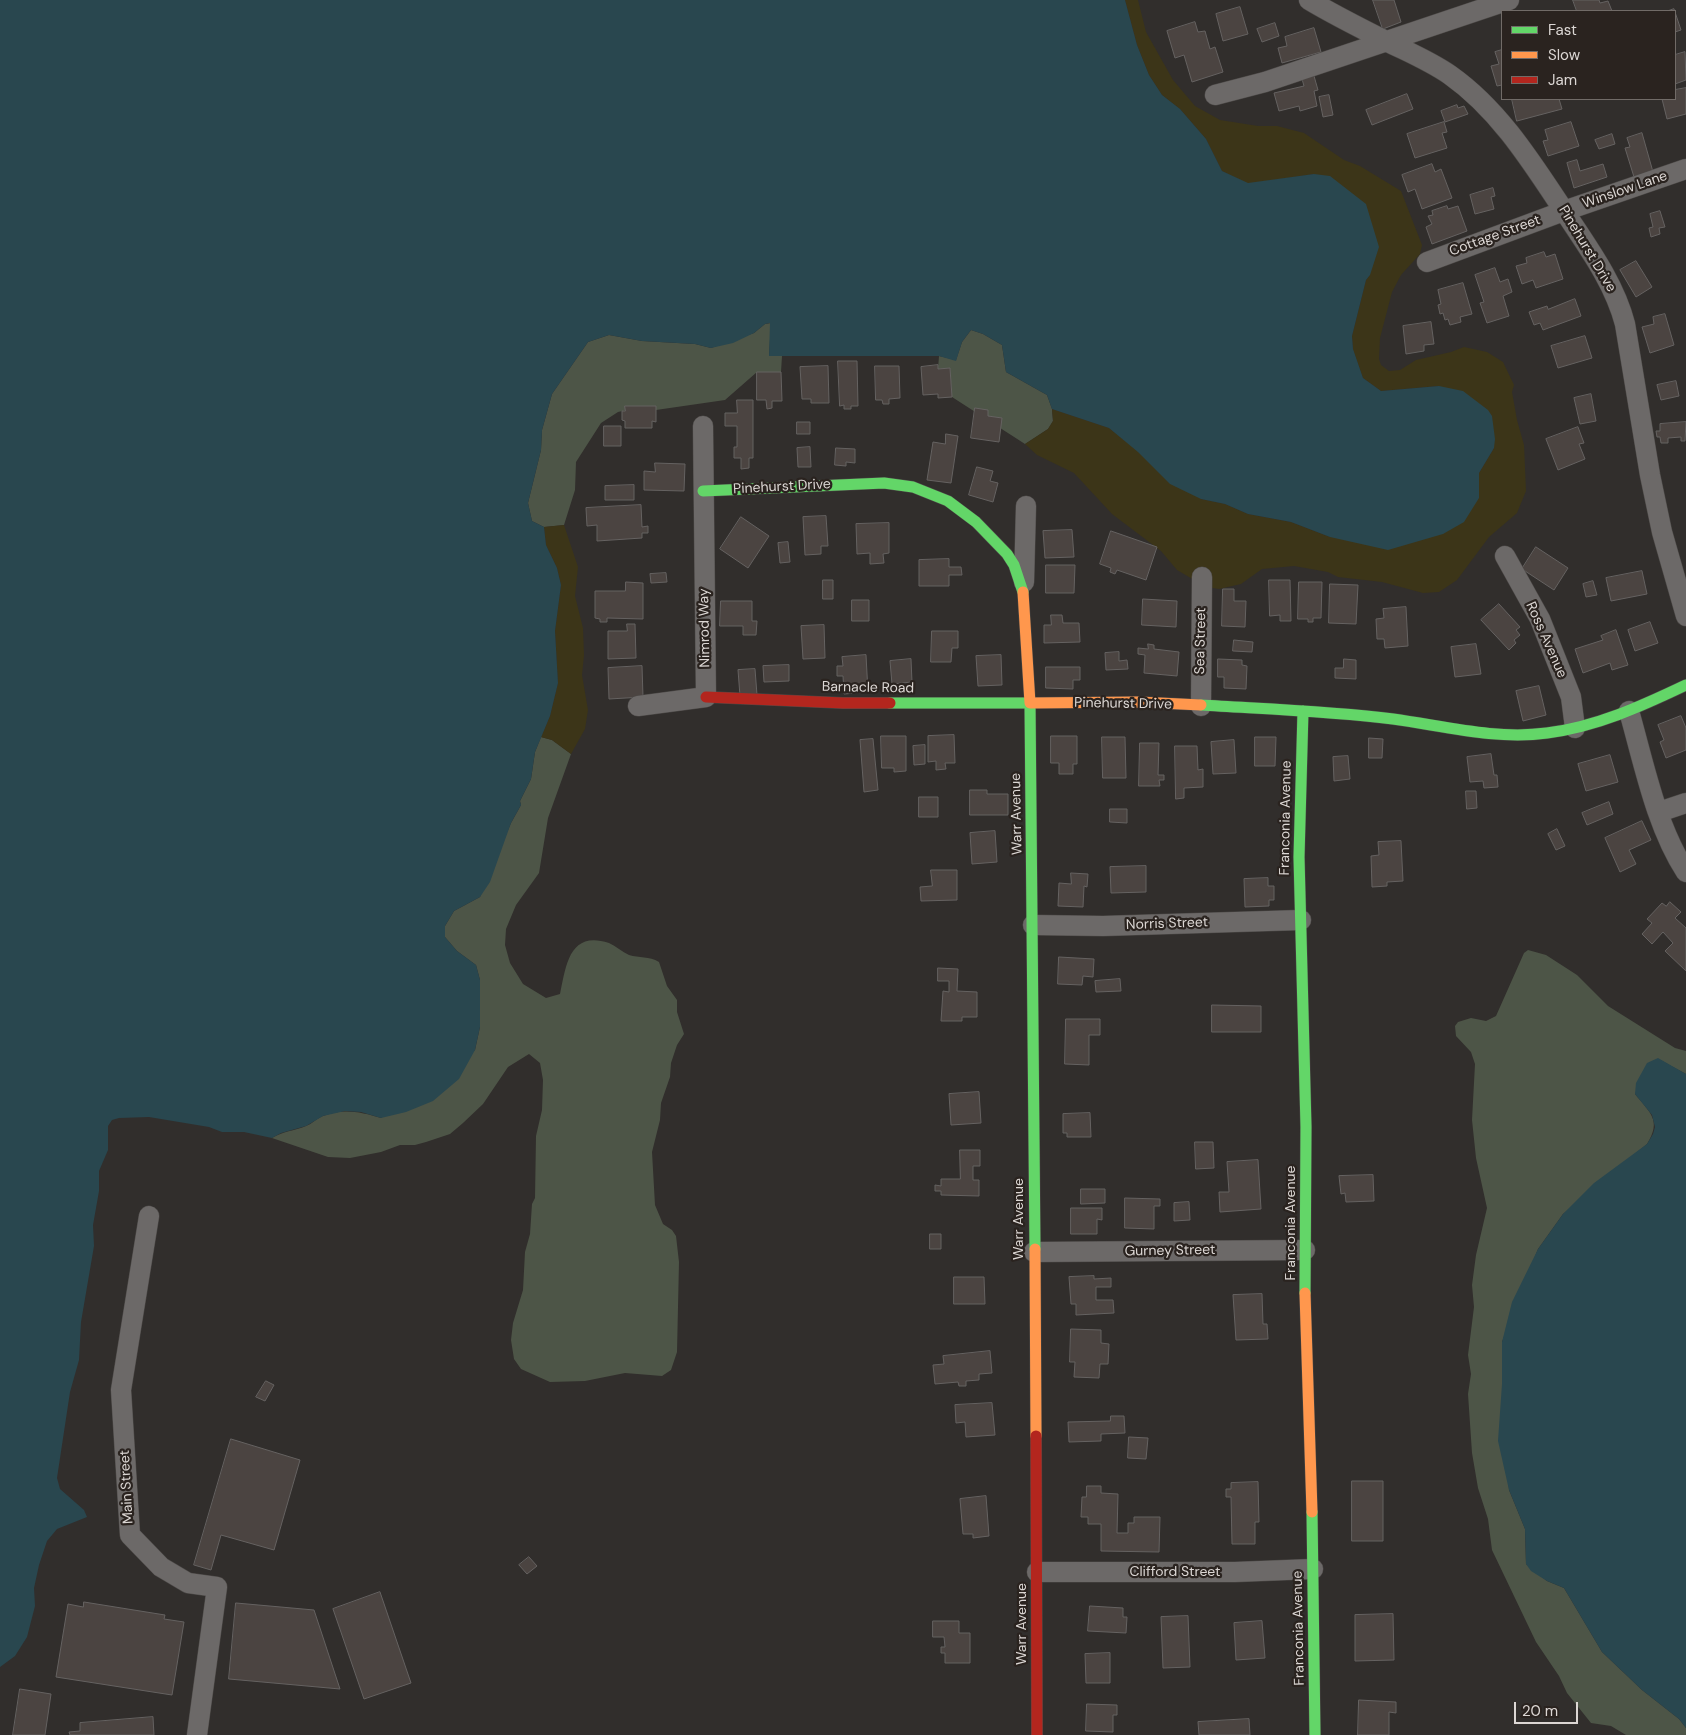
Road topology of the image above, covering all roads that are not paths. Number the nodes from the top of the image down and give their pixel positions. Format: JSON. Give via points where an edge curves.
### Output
{"nodes":[{"id":1,"x":1309,"y":0,"type":"edge"},
{"id":2,"x":1509,"y":0,"type":"edge"},
{"id":3,"x":1385,"y":41,"type":"junction"},
{"id":4,"x":1215,"y":95,"type":"dead end"},
{"id":5,"x":1686,"y":170,"type":"edge"},
{"id":6,"x":1564,"y":211,"type":"junction"},
{"id":7,"x":1426,"y":262,"type":"dead end"},
{"id":8,"x":703,"y":426,"type":"dead end"},
{"id":9,"x":703,"y":491,"type":"junction"},
{"id":10,"x":1026,"y":506,"type":"dead end"},
{"id":11,"x":1505,"y":556,"type":"dead end"},
{"id":12,"x":1202,"y":577,"type":"dead end"},
{"id":13,"x":1023,"y":591,"type":"junction"},
{"id":14,"x":1686,"y":616,"type":"edge"},
{"id":15,"x":1686,"y":685,"type":"edge"},
{"id":16,"x":706,"y":697,"type":"junction"},
{"id":17,"x":1030,"y":703,"type":"junction"},
{"id":18,"x":638,"y":706,"type":"dead end"},
{"id":19,"x":1201,"y":706,"type":"junction"},
{"id":20,"x":1303,"y":711,"type":"junction"},
{"id":21,"x":1629,"y":711,"type":"junction"},
{"id":22,"x":1575,"y":728,"type":"junction"},
{"id":23,"x":1686,"y":803,"type":"edge"},
{"id":24,"x":1659,"y":812,"type":"junction"},
{"id":25,"x":1686,"y":872,"type":"edge"},
{"id":26,"x":1301,"y":920,"type":"junction"},
{"id":27,"x":1033,"y":925,"type":"junction"},
{"id":28,"x":149,"y":1216,"type":"dead end"},
{"id":29,"x":1305,"y":1250,"type":"junction"},
{"id":30,"x":1034,"y":1252,"type":"junction"},
{"id":31,"x":1313,"y":1569,"type":"junction"},
{"id":32,"x":1037,"y":1572,"type":"junction"},
{"id":33,"x":197,"y":1735,"type":"edge"},
{"id":34,"x":1037,"y":1735,"type":"edge"},
{"id":35,"x":1314,"y":1735,"type":"edge"}],
"edges":[{"from":1,"to":3,"type":"street","name":"Pinehurst Drive"},
{"from":2,"to":3,"type":"street"},
{"from":3,"to":4,"type":"street","via":[[1265,82]]},
{"from":3,"to":6,"type":"street","name":"Pinehurst Drive","via":[[1437,67],[1487,106],[1530,160]]},
{"from":5,"to":6,"type":"street","name":"Winslow Lane"},
{"from":6,"to":7,"type":"street","name":"Cottage Street"},
{"from":6,"to":14,"type":"street","name":"Pinehurst Drive","via":[[1621,307],[1656,504]]},
{"from":8,"to":9,"type":"street","name":"Nimrod Way"},
{"from":9,"to":13,"type":"street","name":"Pinehurst Drive","via":[[884,483],[919,489],[948,501],[976,522],[1007,554]]},
{"from":9,"to":16,"type":"street","name":"Nimrod Way"},
{"from":10,"to":13,"type":"street"},
{"from":11,"to":22,"type":"street","name":"Ross Avenue","via":[[1540,619],[1571,697]]},
{"from":12,"to":19,"type":"street","name":"Sea Street"},
{"from":13,"to":17,"type":"street","name":"Pinehurst Drive"},
{"from":15,"to":21,"type":"street","name":"Pinehurst Drive"},
{"from":16,"to":17,"type":"street","name":"Barnacle Road","via":[[843,703]]},
{"from":16,"to":18,"type":"street"},
{"from":17,"to":19,"type":"street","name":"Pinehurst Drive","via":[[1139,702]]},
{"from":17,"to":27,"type":"street","name":"Warr Avenue"},
{"from":19,"to":20,"type":"street","name":"Pinehurst Drive"},
{"from":20,"to":22,"type":"street","name":"Pinehurst Drive","via":[[1392,719],[1492,734],[1535,734]]},
{"from":20,"to":26,"type":"street","name":"Franconia Avenue","via":[[1299,857]]},
{"from":21,"to":22,"type":"street","name":"Pinehurst Drive"},
{"from":21,"to":24,"type":"street"},
{"from":23,"to":24,"type":"street"},
{"from":24,"to":25,"type":"street","via":[[1669,841]]},
{"from":26,"to":27,"type":"street","name":"Norris Street","via":[[1121,926]]},
{"from":26,"to":29,"type":"street","name":"Franconia Avenue"},
{"from":27,"to":30,"type":"street","name":"Warr Avenue"},
{"from":28,"to":33,"type":"street","name":"Main Street","via":[[121,1390],[130,1535],[161,1567],[188,1583],[217,1587]]},
{"from":29,"to":30,"type":"street","name":"Gurney Street"},
{"from":29,"to":31,"type":"street","name":"Franconia Avenue"},
{"from":30,"to":32,"type":"street","name":"Warr Avenue"},
{"from":31,"to":32,"type":"street","name":"Clifford Street"},
{"from":31,"to":35,"type":"street","name":"Franconia Avenue"},
{"from":32,"to":34,"type":"street","name":"Warr Avenue"}]}
